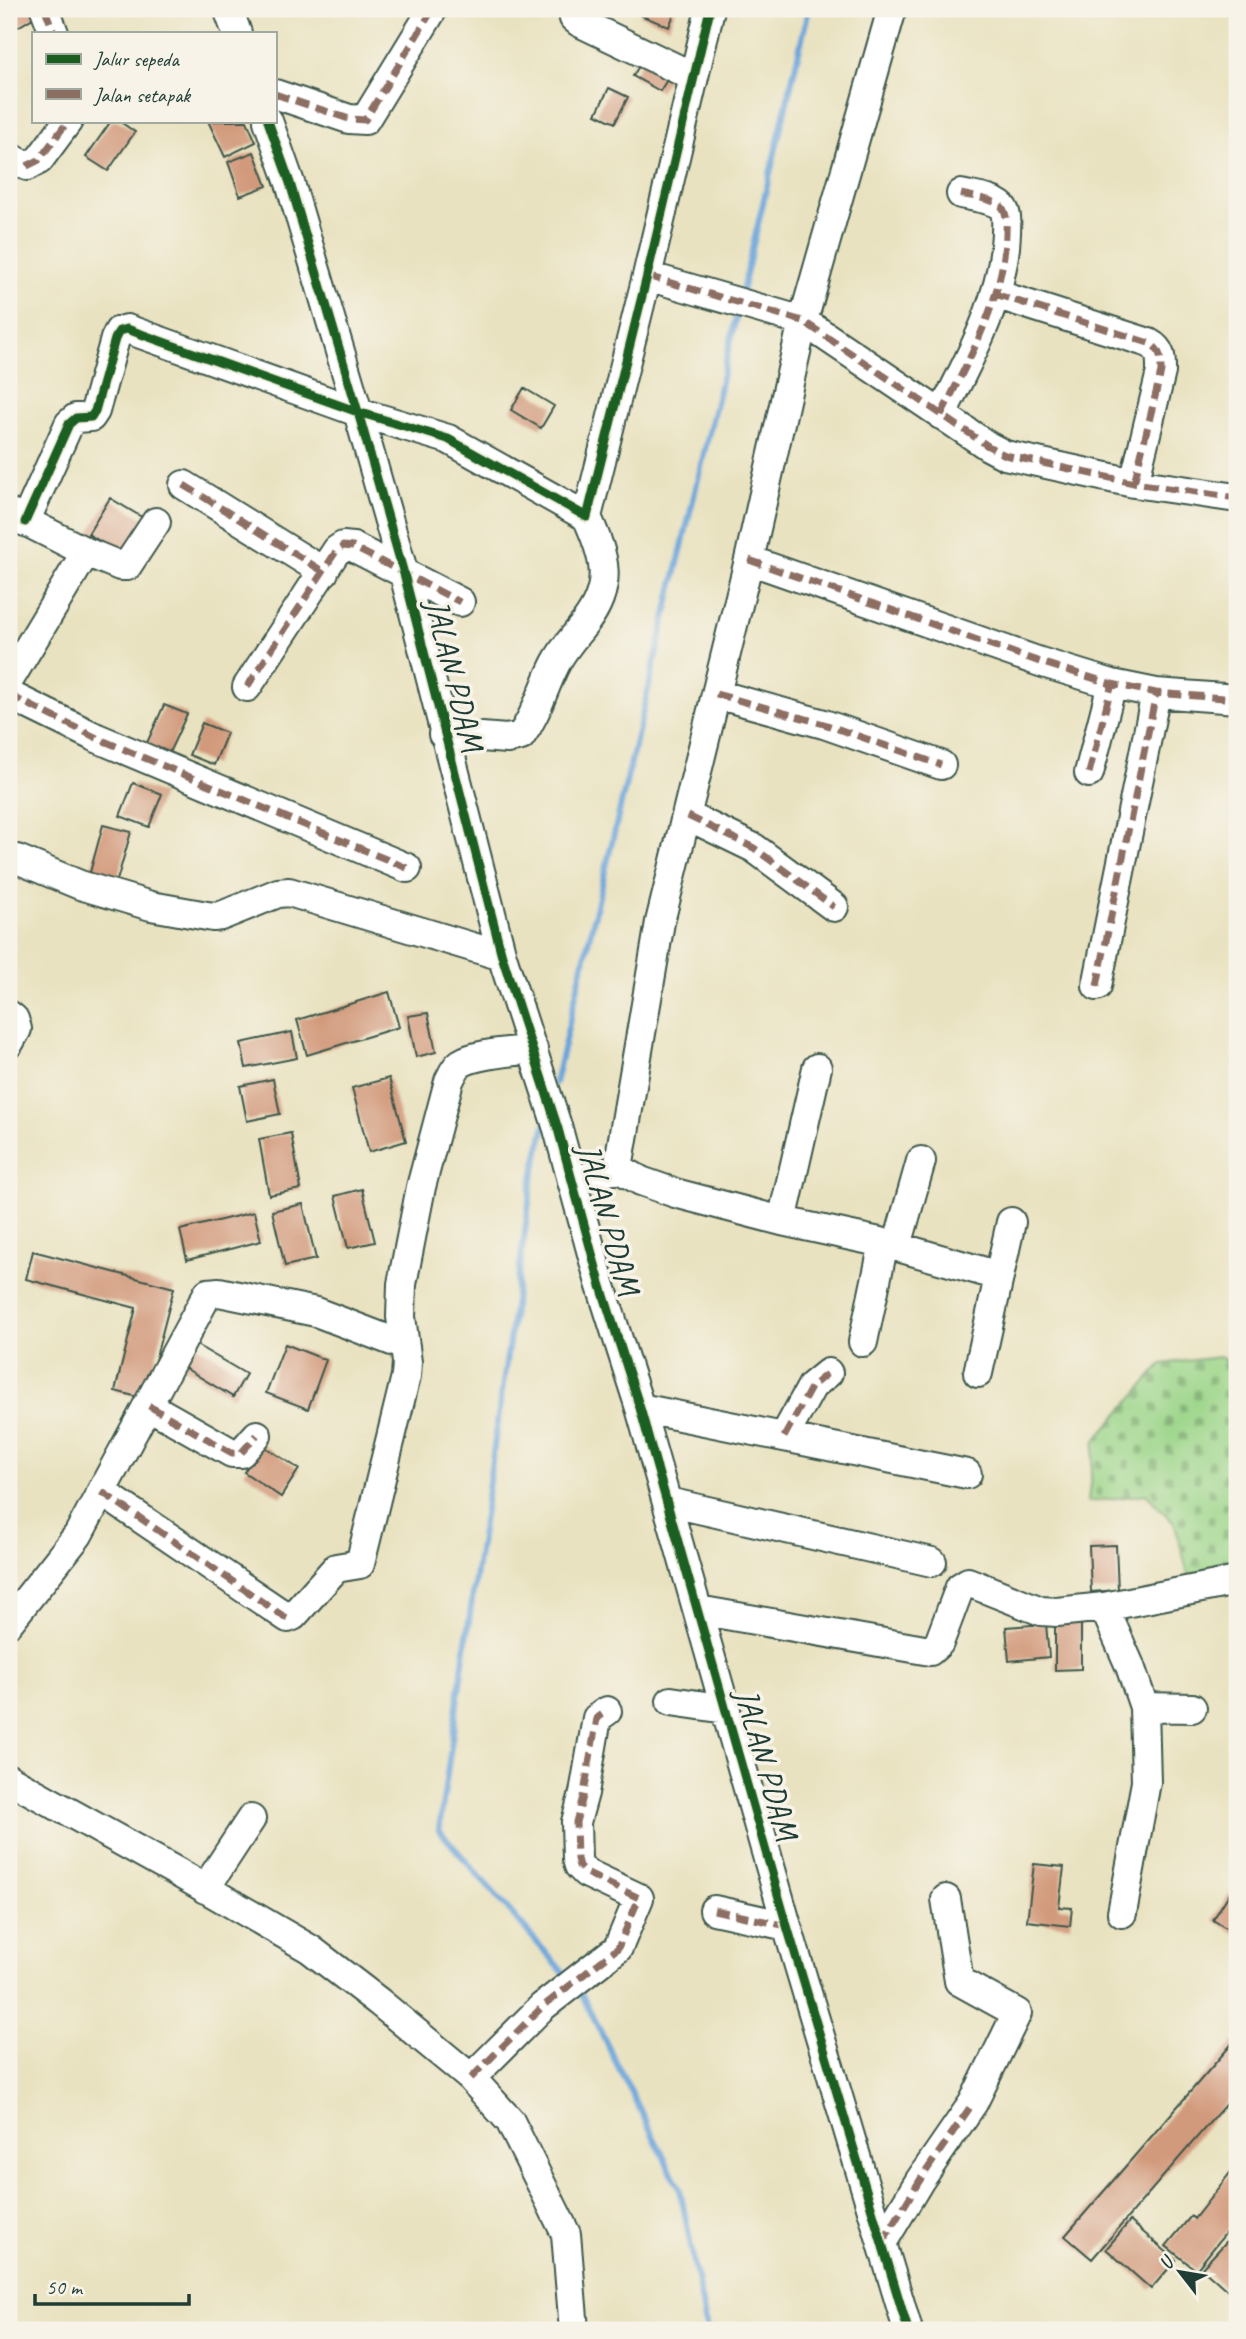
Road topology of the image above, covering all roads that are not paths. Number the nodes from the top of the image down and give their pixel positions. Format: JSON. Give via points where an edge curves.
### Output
{"nodes":[{"id":1,"x":45,"y":9,"type":"edge"},
{"id":2,"x":228,"y":9,"type":"edge"},
{"id":3,"x":433,"y":9,"type":"edge"},
{"id":4,"x":576,"y":9,"type":"edge"},
{"id":5,"x":710,"y":9,"type":"edge"},
{"id":6,"x":892,"y":9,"type":"edge"},
{"id":7,"x":54,"y":32,"type":"edge"},
{"id":8,"x":237,"y":32,"type":"edge"},
{"id":9,"x":694,"y":77,"type":"junction"},
{"id":10,"x":276,"y":94,"type":"edge"},
{"id":11,"x":67,"y":122,"type":"edge"},
{"id":12,"x":268,"y":122,"type":"edge"},
{"id":13,"x":9,"y":157,"type":"edge"},
{"id":14,"x":961,"y":194,"type":"dead end"},
{"id":15,"x":648,"y":275,"type":"junction"},
{"id":16,"x":995,"y":294,"type":"junction"},
{"id":17,"x":803,"y":321,"type":"junction"},
{"id":18,"x":358,"y":412,"type":"junction"},
{"id":19,"x":941,"y":415,"type":"junction"},
{"id":20,"x":1134,"y":483,"type":"junction"},
{"id":21,"x":184,"y":485,"type":"dead end"},
{"id":22,"x":1237,"y":498,"type":"edge"},
{"id":23,"x":587,"y":517,"type":"junction"},
{"id":24,"x":17,"y":518,"type":"edge"},
{"id":25,"x":156,"y":522,"type":"dead end"},
{"id":26,"x":86,"y":552,"type":"junction"},
{"id":27,"x":749,"y":560,"type":"junction"},
{"id":28,"x":324,"y":572,"type":"junction"},
{"id":29,"x":404,"y":574,"type":"junction"},
{"id":30,"x":460,"y":602,"type":"dead end"},
{"id":31,"x":9,"y":680,"type":"edge"},
{"id":32,"x":1112,"y":684,"type":"junction"},
{"id":33,"x":247,"y":687,"type":"dead end"},
{"id":34,"x":1156,"y":693,"type":"junction"},
{"id":35,"x":716,"y":694,"type":"junction"},
{"id":36,"x":9,"y":695,"type":"edge"},
{"id":37,"x":1237,"y":699,"type":"edge"},
{"id":38,"x":443,"y":734,"type":"junction"},
{"id":39,"x":941,"y":765,"type":"dead end"},
{"id":40,"x":1089,"y":773,"type":"dead end"},
{"id":41,"x":688,"y":816,"type":"junction"},
{"id":42,"x":17,"y":859,"type":"dead end"},
{"id":43,"x":407,"y":868,"type":"dead end"},
{"id":44,"x":834,"y":907,"type":"dead end"},
{"id":45,"x":502,"y":956,"type":"junction"},
{"id":46,"x":1097,"y":986,"type":"dead end"},
{"id":47,"x":9,"y":1015,"type":"edge"},
{"id":48,"x":9,"y":1043,"type":"edge"},
{"id":49,"x":536,"y":1060,"type":"junction"},
{"id":50,"x":817,"y":1068,"type":"dead end"},
{"id":51,"x":921,"y":1161,"type":"dead end"},
{"id":52,"x":618,"y":1168,"type":"junction"},
{"id":53,"x":572,"y":1182,"type":"junction"},
{"id":54,"x":782,"y":1221,"type":"junction"},
{"id":55,"x":1011,"y":1222,"type":"dead end"},
{"id":56,"x":891,"y":1245,"type":"junction"},
{"id":57,"x":999,"y":1276,"type":"junction"},
{"id":58,"x":863,"y":1342,"type":"dead end"},
{"id":59,"x":405,"y":1346,"type":"junction"},
{"id":60,"x":828,"y":1373,"type":"dead end"},
{"id":61,"x":978,"y":1373,"type":"dead end"},
{"id":62,"x":149,"y":1406,"type":"junction"},
{"id":63,"x":640,"y":1408,"type":"junction"},
{"id":64,"x":257,"y":1435,"type":"dead end"},
{"id":65,"x":784,"y":1437,"type":"junction"},
{"id":66,"x":967,"y":1474,"type":"dead end"},
{"id":67,"x":102,"y":1492,"type":"junction"},
{"id":68,"x":668,"y":1503,"type":"junction"},
{"id":69,"x":932,"y":1562,"type":"dead end"},
{"id":70,"x":1237,"y":1581,"type":"edge"},
{"id":71,"x":1104,"y":1607,"type":"junction"},
{"id":72,"x":698,"y":1610,"type":"junction"},
{"id":73,"x":9,"y":1622,"type":"edge"},
{"id":74,"x":671,"y":1701,"type":"dead end"},
{"id":75,"x":1144,"y":1707,"type":"junction"},
{"id":76,"x":1192,"y":1708,"type":"dead end"},
{"id":77,"x":726,"y":1709,"type":"junction"},
{"id":78,"x":607,"y":1711,"type":"dead end"},
{"id":79,"x":9,"y":1779,"type":"edge"},
{"id":80,"x":251,"y":1819,"type":"dead end"},
{"id":81,"x":205,"y":1889,"type":"junction"},
{"id":82,"x":946,"y":1899,"type":"dead end"},
{"id":83,"x":714,"y":1910,"type":"dead end"},
{"id":84,"x":1122,"y":1913,"type":"dead end"},
{"id":85,"x":787,"y":1926,"type":"junction"},
{"id":86,"x":471,"y":2078,"type":"junction"},
{"id":87,"x":881,"y":2243,"type":"junction"},
{"id":88,"x":575,"y":2330,"type":"edge"},
{"id":89,"x":908,"y":2330,"type":"edge"}],
"edges":[{"from":1,"to":7,"type":"street"},
{"from":2,"to":8,"type":"street"},
{"from":3,"to":10,"type":"street","via":[[365,120]]},
{"from":4,"to":9,"type":"street","via":[[574,18],[579,22]]},
{"from":5,"to":9,"type":"street"},
{"from":6,"to":17,"type":"street"},
{"from":9,"to":15,"type":"street"},
{"from":11,"to":13,"type":"street","via":[[39,160],[27,166]]},
{"from":12,"to":18,"type":"street","name":"JALAN PDAM"},
{"from":14,"to":16,"type":"street","via":[[1000,205],[1006,214],[1005,251]]},
{"from":15,"to":17,"type":"street"},
{"from":15,"to":23,"type":"street"},
{"from":16,"to":19,"type":"street"},
{"from":16,"to":20,"type":"street","via":[[1158,349],[1160,372]]},
{"from":17,"to":19,"type":"street"},
{"from":17,"to":27,"type":"street"},
{"from":18,"to":23,"type":"street","via":[[448,439]]},
{"from":18,"to":24,"type":"street","via":[[122,329],[95,411],[69,424]]},
{"from":18,"to":29,"type":"street","name":"JALAN PDAM"},
{"from":19,"to":20,"type":"street","via":[[1005,455]]},
{"from":20,"to":22,"type":"street"},
{"from":21,"to":28,"type":"street"},
{"from":23,"to":38,"type":"street","via":[[601,546],[602,588],[588,619],[557,661],[534,718],[521,736],[507,739]]},
{"from":24,"to":26,"type":"street"},
{"from":25,"to":26,"type":"street","via":[[127,566]]},
{"from":26,"to":31,"type":"street"},
{"from":27,"to":32,"type":"street"},
{"from":27,"to":35,"type":"street"},
{"from":28,"to":29,"type":"street","via":[[337,550],[346,545]]},
{"from":28,"to":33,"type":"street"},
{"from":29,"to":30,"type":"street"},
{"from":29,"to":38,"type":"street","name":"JALAN PDAM"},
{"from":32,"to":34,"type":"street"},
{"from":32,"to":40,"type":"street"},
{"from":34,"to":37,"type":"street"},
{"from":34,"to":46,"type":"street"},
{"from":35,"to":39,"type":"street","via":[[824,724]]},
{"from":35,"to":41,"type":"street"},
{"from":36,"to":43,"type":"street","via":[[97,738]]},
{"from":38,"to":45,"type":"street","name":"JALAN PDAM"},
{"from":41,"to":44,"type":"street","via":[[754,848]]},
{"from":41,"to":52,"type":"street","via":[[660,922]]},
{"from":42,"to":45,"type":"street","via":[[92,889],[213,917],[278,893],[297,893]]},
{"from":45,"to":49,"type":"street","name":"JALAN PDAM"},
{"from":47,"to":48,"type":"street","via":[[17,1030]]},
{"from":49,"to":53,"type":"street","name":"JALAN PDAM"},
{"from":49,"to":59,"type":"street","via":[[473,1059],[461,1063],[453,1073],[421,1187],[402,1284]]},
{"from":50,"to":54,"type":"street"},
{"from":51,"to":56,"type":"street"},
{"from":52,"to":53,"type":"street"},
{"from":52,"to":54,"type":"street","via":[[667,1191]]},
{"from":53,"to":63,"type":"street","name":"JALAN PDAM"},
{"from":54,"to":56,"type":"street"},
{"from":55,"to":57,"type":"street"},
{"from":56,"to":57,"type":"street"},
{"from":56,"to":58,"type":"street"},
{"from":57,"to":61,"type":"street"},
{"from":59,"to":62,"type":"street","via":[[316,1312],[212,1292],[203,1300]]},
{"from":59,"to":67,"type":"street","via":[[406,1376],[359,1564],[336,1568],[290,1618]]},
{"from":60,"to":65,"type":"street","via":[[812,1386]]},
{"from":62,"to":64,"type":"street","via":[[232,1453],[241,1453]]},
{"from":62,"to":67,"type":"street"},
{"from":63,"to":65,"type":"street"},
{"from":63,"to":68,"type":"street","name":"JALAN PDAM"},
{"from":65,"to":66,"type":"street"},
{"from":67,"to":73,"type":"street","via":[[78,1535]]},
{"from":68,"to":69,"type":"street"},
{"from":68,"to":72,"type":"street","name":"JALAN PDAM"},
{"from":70,"to":71,"type":"street"},
{"from":71,"to":72,"type":"street","via":[[1041,1611],[968,1582],[955,1596],[939,1643],[924,1651]]},
{"from":71,"to":75,"type":"street"},
{"from":72,"to":77,"type":"street","name":"JALAN PDAM"},
{"from":74,"to":77,"type":"street"},
{"from":75,"to":76,"type":"street"},
{"from":75,"to":84,"type":"street","via":[[1146,1782]]},
{"from":77,"to":85,"type":"street","name":"JALAN PDAM"},
{"from":78,"to":86,"type":"street","via":[[597,1718],[591,1744],[576,1822],[577,1859],[586,1873],[639,1898],[622,1943],[542,2007]]},
{"from":79,"to":81,"type":"street"},
{"from":80,"to":81,"type":"street"},
{"from":81,"to":86,"type":"street","via":[[323,1958]]},
{"from":82,"to":87,"type":"street","via":[[959,1981],[1017,2012],[973,2103]]},
{"from":83,"to":85,"type":"street"},
{"from":85,"to":87,"type":"street","name":"JALAN PDAM"},
{"from":86,"to":88,"type":"street","via":[[510,2121],[566,2234]]},
{"from":87,"to":89,"type":"street","name":"JALAN PDAM"}]}
